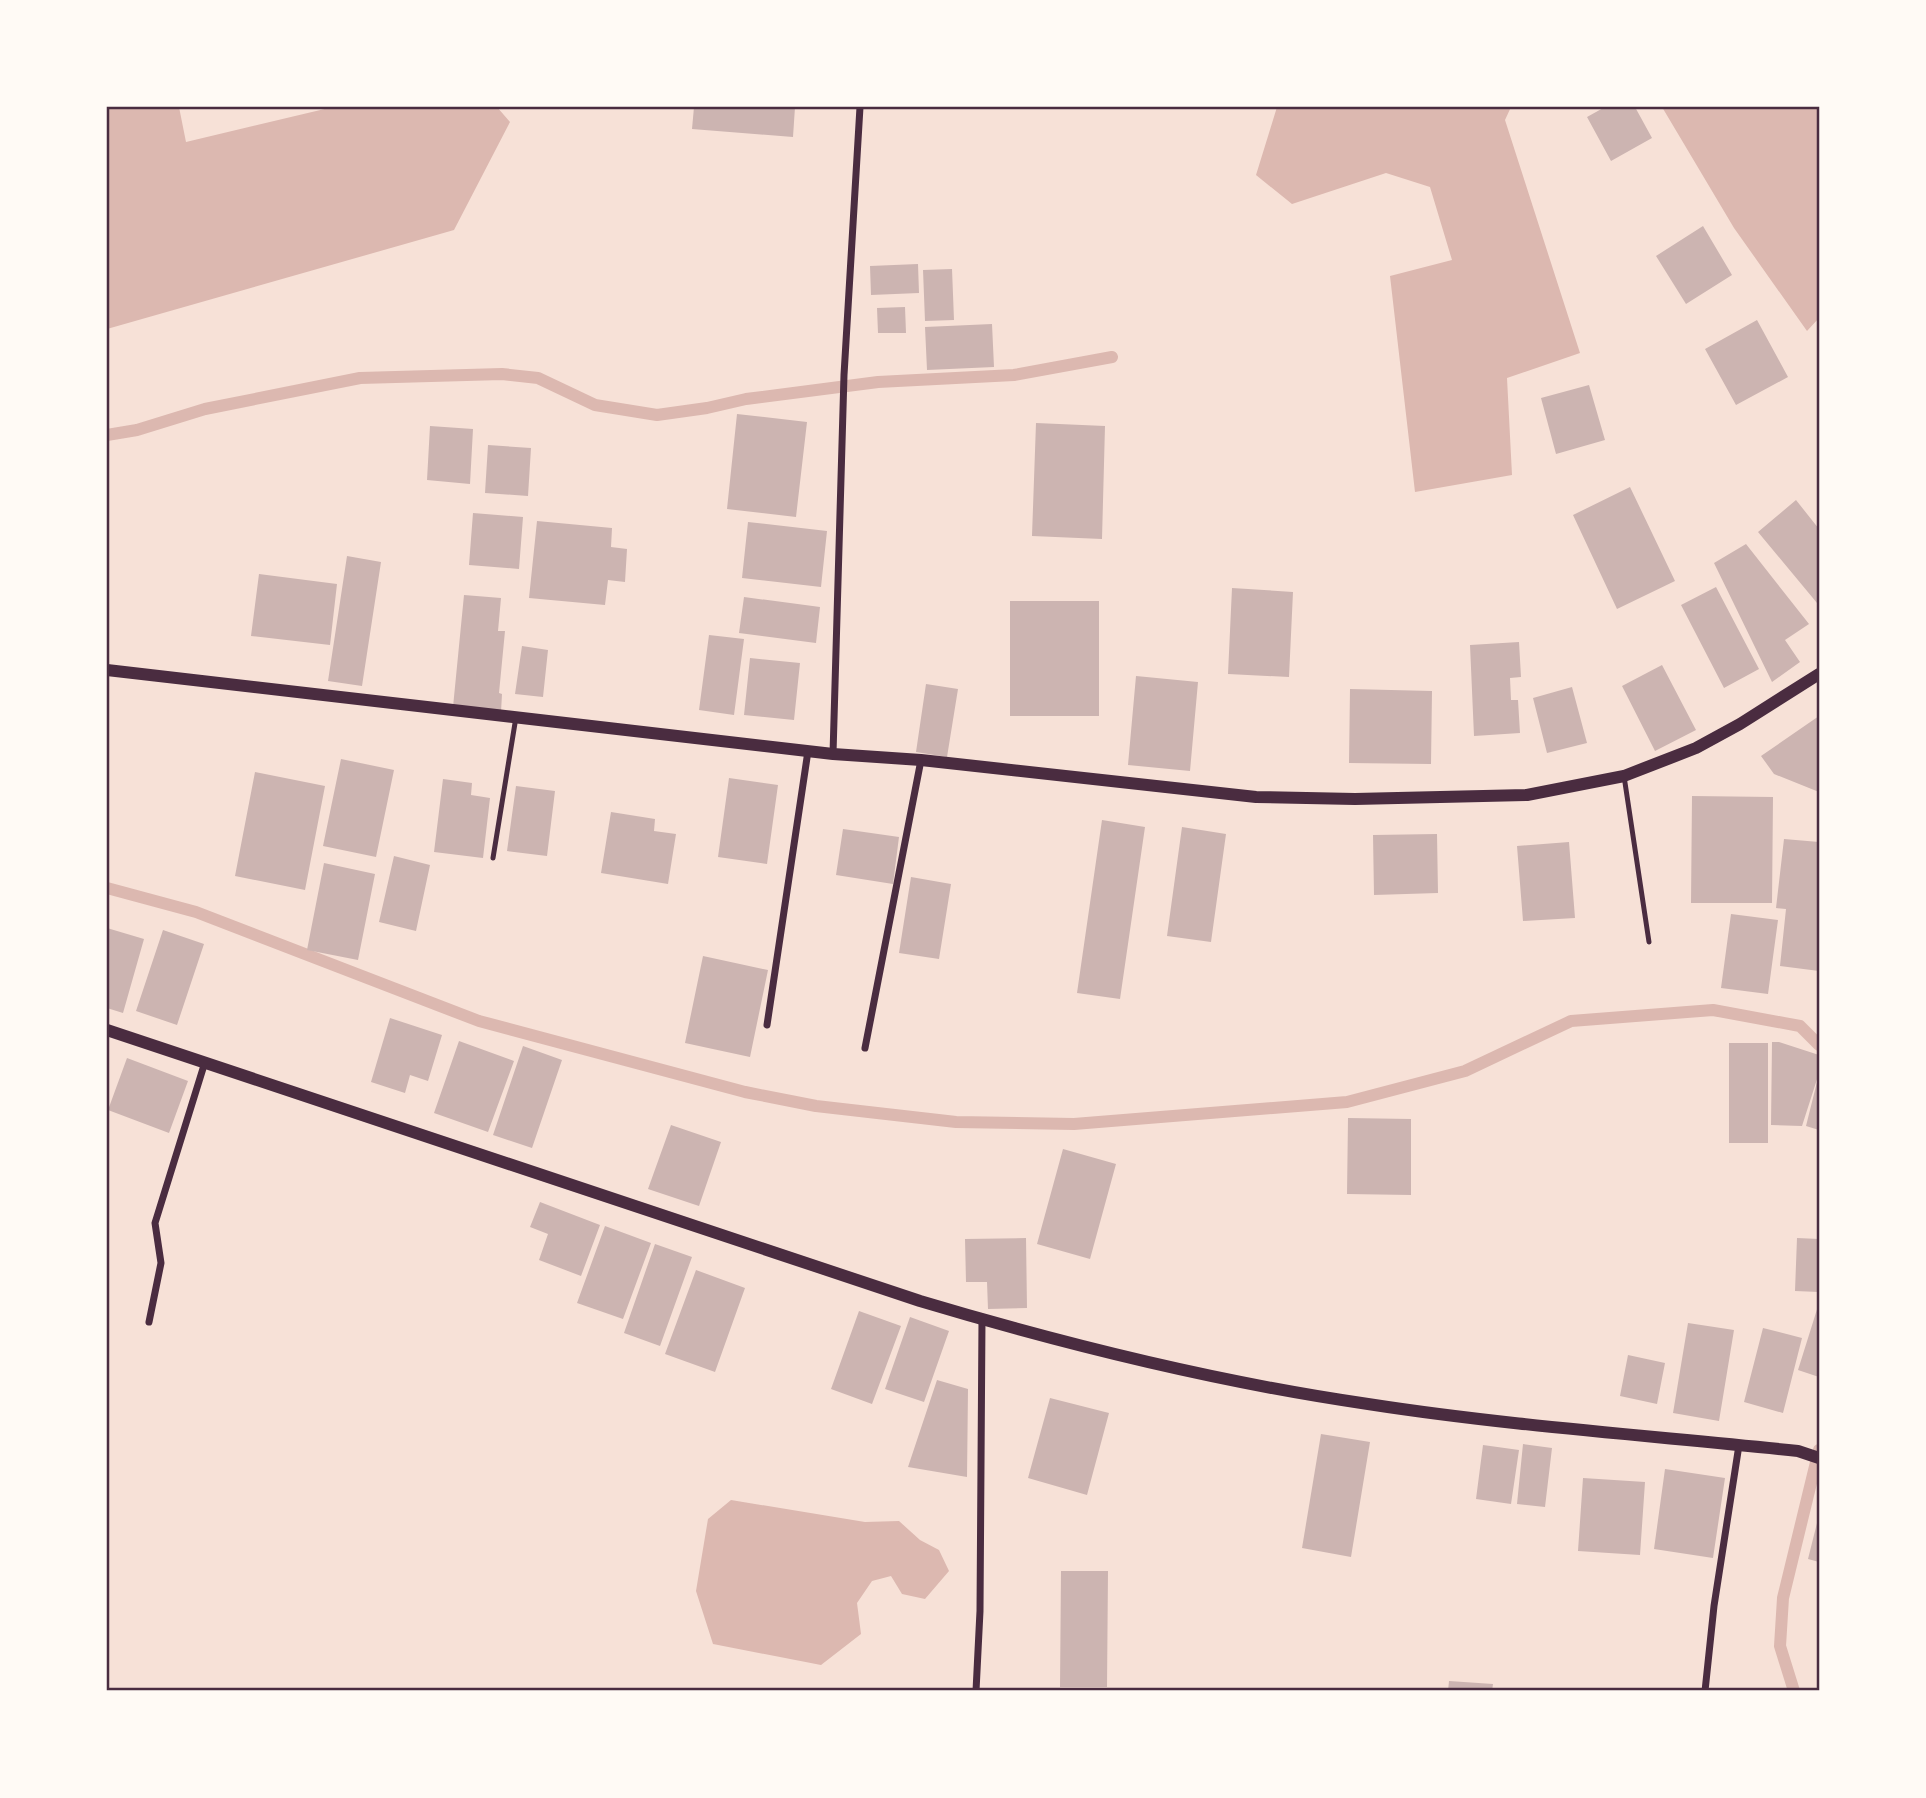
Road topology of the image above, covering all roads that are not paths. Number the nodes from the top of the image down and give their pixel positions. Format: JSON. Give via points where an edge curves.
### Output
{"nodes":[{"id":1,"x":860,"y":107,"type":"edge"},
{"id":2,"x":107,"y":670,"type":"edge"},
{"id":3,"x":1819,"y":674,"type":"edge"},
{"id":4,"x":516,"y":717,"type":"junction"},
{"id":5,"x":808,"y":751,"type":"junction"},
{"id":6,"x":833,"y":754,"type":"junction"},
{"id":7,"x":921,"y":760,"type":"junction"},
{"id":8,"x":1624,"y":776,"type":"junction"},
{"id":9,"x":493,"y":858,"type":"dead end"},
{"id":10,"x":1649,"y":942,"type":"dead end"},
{"id":11,"x":767,"y":1026,"type":"dead end"},
{"id":12,"x":107,"y":1030,"type":"edge"},
{"id":13,"x":865,"y":1048,"type":"dead end"},
{"id":14,"x":205,"y":1062,"type":"junction"},
{"id":15,"x":982,"y":1319,"type":"junction"},
{"id":16,"x":149,"y":1322,"type":"dead end"},
{"id":17,"x":1739,"y":1445,"type":"junction"},
{"id":18,"x":1819,"y":1458,"type":"edge"},
{"id":19,"x":976,"y":1691,"type":"edge"},
{"id":20,"x":1705,"y":1691,"type":"edge"}],
"edges":[{"from":1,"to":6,"type":"street","via":[[844,375]]},
{"from":2,"to":4,"type":"street"},
{"from":3,"to":8,"type":"street","via":[[1696,748]]},
{"from":4,"to":5,"type":"street"},
{"from":4,"to":9,"type":"lane"},
{"from":5,"to":6,"type":"street"},
{"from":5,"to":11,"type":"street"},
{"from":6,"to":7,"type":"street"},
{"from":7,"to":8,"type":"street","via":[[1256,797],[1343,799],[1527,795]]},
{"from":7,"to":13,"type":"street"},
{"from":8,"to":10,"type":"lane"},
{"from":12,"to":14,"type":"street"},
{"from":14,"to":15,"type":"street"},
{"from":14,"to":16,"type":"street","via":[[155,1223],[161,1263]]},
{"from":15,"to":17,"type":"street","via":[[1167,1367],[1355,1402]]},
{"from":15,"to":19,"type":"street"},
{"from":17,"to":18,"type":"street","via":[[1798,1451]]},
{"from":17,"to":20,"type":"street"}]}
